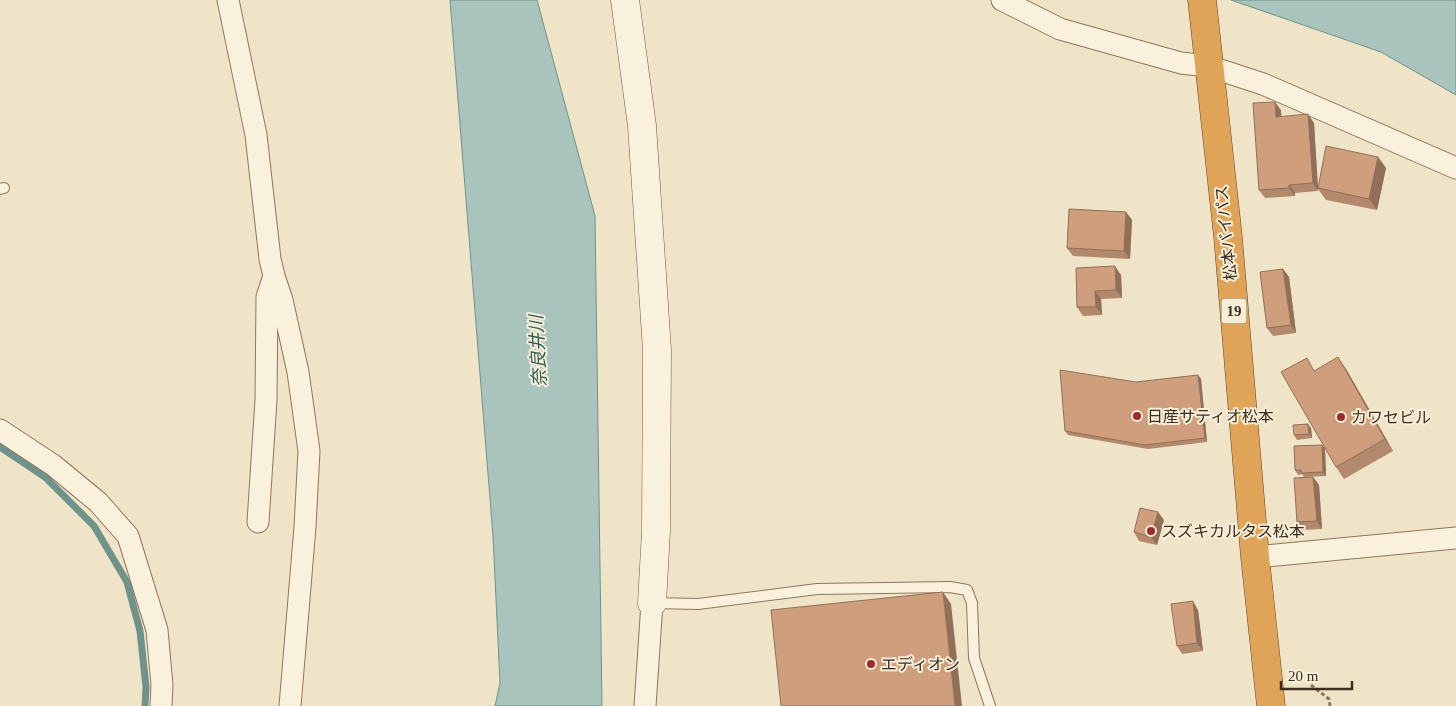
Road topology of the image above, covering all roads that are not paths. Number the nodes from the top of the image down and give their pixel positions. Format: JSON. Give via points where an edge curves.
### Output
{"nodes":[{"id":1,"x":228,"y":0,"type":"edge"},
{"id":2,"x":625,"y":0,"type":"edge"},
{"id":3,"x":1002,"y":0,"type":"edge"},
{"id":4,"x":1202,"y":0,"type":"edge"},
{"id":5,"x":1208,"y":58,"type":"junction"},
{"id":6,"x":1456,"y":168,"type":"edge"},
{"id":7,"x":274,"y":276,"type":"junction"},
{"id":8,"x":0,"y":430,"type":"edge"},
{"id":9,"x":258,"y":522,"type":"dead end"},
{"id":10,"x":1456,"y":538,"type":"edge"},
{"id":11,"x":1254,"y":557,"type":"junction"},
{"id":12,"x":652,"y":603,"type":"junction"},
{"id":13,"x":161,"y":706,"type":"edge"},
{"id":14,"x":290,"y":706,"type":"edge"},
{"id":15,"x":645,"y":706,"type":"edge"},
{"id":16,"x":990,"y":706,"type":"edge"},
{"id":17,"x":1271,"y":706,"type":"edge"}],
"edges":[{"from":1,"to":7,"type":"street","via":[[256,135]]},
{"from":2,"to":12,"type":"street","via":[[642,126],[657,350],[656,531]]},
{"from":3,"to":5,"type":"street","via":[[1060,29],[1181,63]]},
{"from":4,"to":5,"type":"highway","name":"松本バイパス","number":"19"},
{"from":5,"to":6,"type":"street"},
{"from":5,"to":11,"type":"highway","name":"松本バイパス","number":"19","via":[[1228,238]]},
{"from":7,"to":9,"type":"street","via":[[267,298],[266,400]]},
{"from":7,"to":14,"type":"street","via":[[298,372],[309,451]]},
{"from":8,"to":13,"type":"street","via":[[53,465],[98,502],[128,536],[158,630]]},
{"from":10,"to":11,"type":"street"},
{"from":11,"to":17,"type":"highway","name":"松本バイパス","number":"19"},
{"from":12,"to":15,"type":"street"},
{"from":12,"to":16,"type":"lane","via":[[698,604],[816,589],[950,586],[967,590],[972,603],[974,658]]}]}
